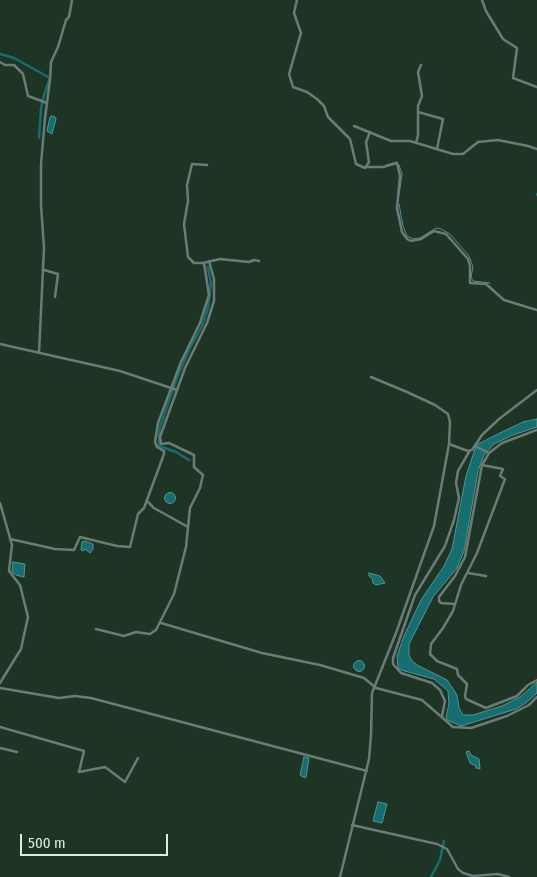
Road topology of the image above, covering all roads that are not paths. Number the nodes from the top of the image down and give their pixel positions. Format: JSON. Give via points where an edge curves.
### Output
{"nodes":[{"id":1,"x":72,"y":0,"type":"edge"},
{"id":2,"x":297,"y":0,"type":"edge"},
{"id":3,"x":482,"y":0,"type":"edge"},
{"id":4,"x":0,"y":62,"type":"edge"},
{"id":5,"x":421,"y":65,"type":"dead end"},
{"id":6,"x":537,"y":87,"type":"edge"},
{"id":7,"x":47,"y":103,"type":"junction"},
{"id":8,"x":418,"y":112,"type":"junction"},
{"id":9,"x":354,"y":126,"type":"dead end"},
{"id":10,"x":370,"y":132,"type":"junction"},
{"id":11,"x":416,"y":142,"type":"junction"},
{"id":12,"x":437,"y":149,"type":"junction"},
{"id":13,"x":537,"y":149,"type":"edge"},
{"id":14,"x":206,"y":166,"type":"dead end"},
{"id":15,"x":367,"y":167,"type":"junction"},
{"id":16,"x":209,"y":261,"type":"junction"},
{"id":17,"x":259,"y":261,"type":"dead end"},
{"id":18,"x":202,"y":263,"type":"junction"},
{"id":19,"x":44,"y":270,"type":"junction"},
{"id":20,"x":55,"y":297,"type":"dead end"},
{"id":21,"x":537,"y":310,"type":"edge"},
{"id":22,"x":0,"y":344,"type":"edge"},
{"id":23,"x":39,"y":353,"type":"junction"},
{"id":24,"x":371,"y":377,"type":"dead end"},
{"id":25,"x":171,"y":388,"type":"junction"},
{"id":26,"x":177,"y":390,"type":"junction"},
{"id":27,"x":537,"y":390,"type":"edge"},
{"id":28,"x":537,"y":430,"type":"edge"},
{"id":29,"x":449,"y":444,"type":"junction"},
{"id":30,"x":474,"y":445,"type":"junction"},
{"id":31,"x":469,"y":451,"type":"junction"},
{"id":32,"x":489,"y":453,"type":"junction"},
{"id":33,"x":482,"y":465,"type":"junction"},
{"id":34,"x":147,"y":501,"type":"junction"},
{"id":35,"x":0,"y":503,"type":"edge"},
{"id":36,"x":188,"y":527,"type":"junction"},
{"id":37,"x":10,"y":538,"type":"junction"},
{"id":38,"x":468,"y":573,"type":"junction"},
{"id":39,"x":486,"y":576,"type":"dead end"},
{"id":40,"x":455,"y":604,"type":"junction"},
{"id":41,"x":160,"y":622,"type":"junction"},
{"id":42,"x":96,"y":629,"type":"dead end"},
{"id":43,"x":537,"y":680,"type":"edge"},
{"id":44,"x":0,"y":683,"type":"edge"},
{"id":45,"x":374,"y":687,"type":"junction"},
{"id":46,"x":0,"y":688,"type":"edge"},
{"id":47,"x":537,"y":697,"type":"edge"},
{"id":48,"x":442,"y":716,"type":"junction"},
{"id":49,"x":0,"y":727,"type":"edge"},
{"id":50,"x":0,"y":748,"type":"edge"},
{"id":51,"x":18,"y":752,"type":"dead end"},
{"id":52,"x":138,"y":758,"type":"dead end"},
{"id":53,"x":367,"y":771,"type":"junction"},
{"id":54,"x":352,"y":825,"type":"junction"},
{"id":55,"x":340,"y":877,"type":"edge"},
{"id":56,"x":510,"y":877,"type":"edge"}],
"edges":[{"from":1,"to":7,"type":"street","via":[[69,17],[51,62]]},
{"from":2,"to":15,"type":"street","via":[[294,13],[301,33],[289,74],[293,86],[307,92],[324,106],[328,117],[350,139],[356,164]]},
{"from":3,"to":6,"type":"street","via":[[500,36],[517,48],[514,78]]},
{"from":4,"to":7,"type":"street","via":[[14,66],[23,74],[28,96]]},
{"from":5,"to":8,"type":"street","via":[[418,72],[422,96]]},
{"from":7,"to":19,"type":"street","via":[[41,164]]},
{"from":8,"to":11,"type":"street"},
{"from":8,"to":12,"type":"street","via":[[443,119]]},
{"from":9,"to":10,"type":"street"},
{"from":10,"to":11,"type":"street","via":[[391,141]]},
{"from":10,"to":15,"type":"street","via":[[366,142]]},
{"from":11,"to":12,"type":"street"},
{"from":12,"to":13,"type":"street","via":[[463,154],[478,142],[498,140]]},
{"from":14,"to":18,"type":"street","via":[[192,164],[184,224],[188,257],[194,263]]},
{"from":15,"to":21,"type":"street","via":[[397,162],[400,176],[397,208],[406,239],[418,240],[434,231],[446,234],[468,259],[470,283],[486,284],[501,298]]},
{"from":16,"to":17,"type":"street"},
{"from":16,"to":18,"type":"street"},
{"from":16,"to":26,"type":"street","via":[[214,279],[214,301]]},
{"from":18,"to":25,"type":"street","via":[[208,287],[207,302]]},
{"from":19,"to":20,"type":"street","via":[[58,274]]},
{"from":19,"to":23,"type":"street"},
{"from":22,"to":23,"type":"street"},
{"from":23,"to":25,"type":"street"},
{"from":24,"to":29,"type":"street","via":[[448,414]]},
{"from":25,"to":26,"type":"street"},
{"from":25,"to":34,"type":"street","via":[[158,423],[155,442],[164,454]]},
{"from":26,"to":36,"type":"street","via":[[160,442],[194,454],[194,467],[203,475],[190,508]]},
{"from":27,"to":30,"type":"street","via":[[499,419]]},
{"from":28,"to":32,"type":"street","via":[[502,443]]},
{"from":29,"to":31,"type":"street"},
{"from":29,"to":45,"type":"street","via":[[434,526]]},
{"from":30,"to":31,"type":"street"},
{"from":30,"to":32,"type":"street"},
{"from":31,"to":48,"type":"street","via":[[458,472],[459,498],[445,546],[416,596],[393,658],[393,664],[401,673],[432,683],[440,690],[445,701]]},
{"from":32,"to":33,"type":"street"},
{"from":33,"to":38,"type":"street","via":[[503,469],[500,476],[506,479]]},
{"from":33,"to":40,"type":"street","via":[[465,557],[439,598],[441,603]]},
{"from":34,"to":36,"type":"street"},
{"from":34,"to":37,"type":"street","via":[[143,512],[138,514],[130,547],[80,537],[74,550],[55,549]]},
{"from":35,"to":37,"type":"street"},
{"from":36,"to":41,"type":"street","via":[[174,594]]},
{"from":37,"to":44,"type":"street","via":[[9,571],[20,585],[28,617],[21,649]]},
{"from":38,"to":39,"type":"street"},
{"from":38,"to":40,"type":"street"},
{"from":40,"to":43,"type":"street","via":[[430,650],[437,661],[456,669],[467,684],[466,699],[486,708],[517,696]]},
{"from":41,"to":42,"type":"street","via":[[150,634],[136,632],[124,636]]},
{"from":41,"to":45,"type":"street","via":[[262,653],[342,671],[364,678]]},
{"from":45,"to":48,"type":"street","via":[[422,700]]},
{"from":45,"to":53,"type":"street"},
{"from":46,"to":53,"type":"street","via":[[59,698],[91,698]]},
{"from":47,"to":48,"type":"street","via":[[522,709],[471,728],[453,727]]},
{"from":49,"to":52,"type":"street","via":[[84,751],[79,772],[105,768],[125,782]]},
{"from":50,"to":51,"type":"street"},
{"from":53,"to":54,"type":"street"},
{"from":54,"to":55,"type":"street"},
{"from":54,"to":56,"type":"street","via":[[437,844],[447,849],[463,873]]}]}
